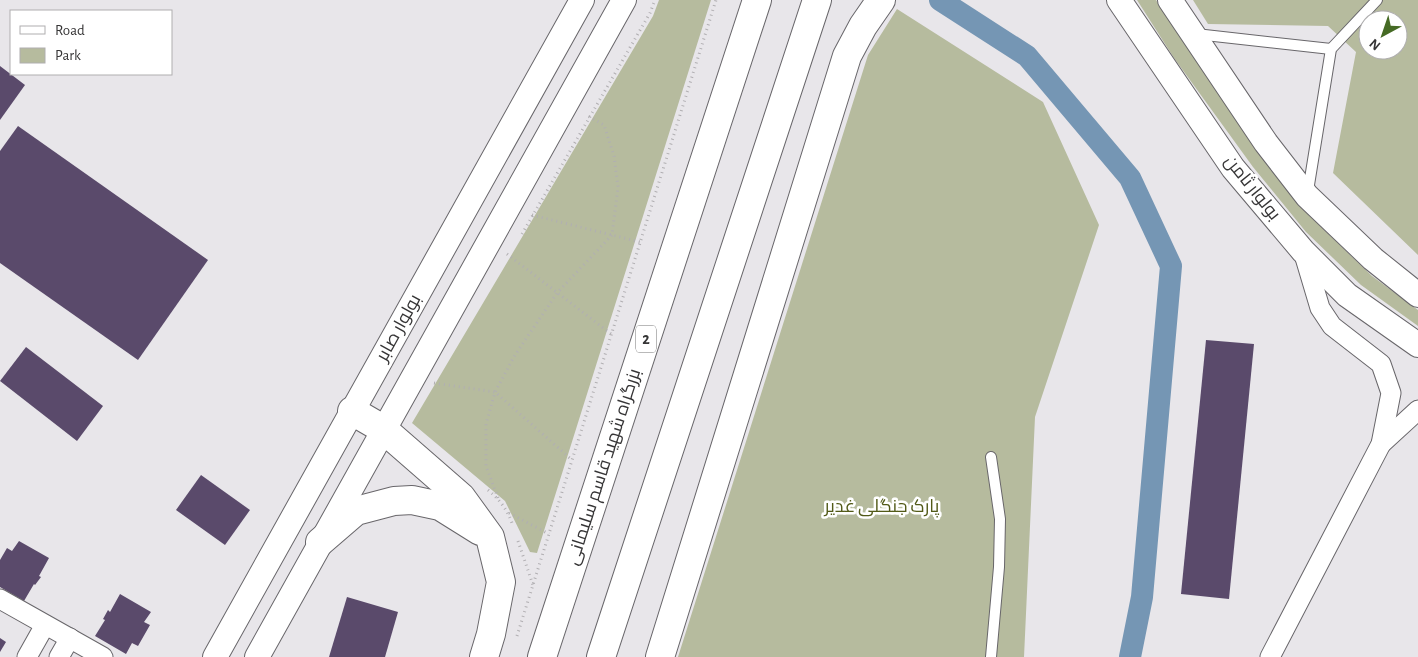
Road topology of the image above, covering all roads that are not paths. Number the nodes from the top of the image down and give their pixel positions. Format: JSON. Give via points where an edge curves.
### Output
{"nodes":[{"id":1,"x":582,"y":0,"type":"edge"},
{"id":2,"x":624,"y":0,"type":"edge"},
{"id":3,"x":817,"y":0,"type":"edge"},
{"id":4,"x":881,"y":0,"type":"edge"},
{"id":5,"x":1119,"y":0,"type":"edge"},
{"id":6,"x":1170,"y":0,"type":"edge"},
{"id":7,"x":1377,"y":0,"type":"edge"},
{"id":8,"x":754,"y":10,"type":"edge"},
{"id":9,"x":1192,"y":33,"type":"junction"},
{"id":10,"x":1331,"y":49,"type":"junction"},
{"id":11,"x":1307,"y":196,"type":"junction"},
{"id":12,"x":1303,"y":252,"type":"junction"},
{"id":13,"x":1418,"y":295,"type":"edge"},
{"id":14,"x":1418,"y":345,"type":"edge"},
{"id":15,"x":1418,"y":410,"type":"edge"},
{"id":16,"x":352,"y":411,"type":"junction"},
{"id":17,"x":383,"y":429,"type":"junction"},
{"id":18,"x":1381,"y":444,"type":"junction"},
{"id":19,"x":991,"y":457,"type":"dead end"},
{"id":20,"x":502,"y":534,"type":"junction"},
{"id":21,"x":320,"y":542,"type":"junction"},
{"id":22,"x":0,"y":599,"type":"edge"},
{"id":23,"x":45,"y":625,"type":"junction"},
{"id":24,"x":70,"y":638,"type":"junction"},
{"id":25,"x":487,"y":645,"type":"edge"},
{"id":26,"x":27,"y":657,"type":"edge"},
{"id":27,"x":59,"y":657,"type":"edge"},
{"id":28,"x":102,"y":657,"type":"edge"},
{"id":29,"x":215,"y":657,"type":"edge"},
{"id":30,"x":257,"y":657,"type":"edge"},
{"id":31,"x":542,"y":657,"type":"edge"},
{"id":32,"x":601,"y":657,"type":"edge"},
{"id":33,"x":660,"y":657,"type":"edge"},
{"id":34,"x":991,"y":657,"type":"edge"},
{"id":35,"x":1270,"y":657,"type":"edge"}],
"edges":[{"from":1,"to":16,"type":"street","name":"بولوار صابر"},
{"from":2,"to":17,"type":"street","name":"بولوار صابر"},
{"from":3,"to":32,"type":"highway"},
{"from":4,"to":33,"type":"highway","via":[[847,56]]},
{"from":5,"to":12,"type":"street","name":"بولوار ثامن","via":[[1233,168]]},
{"from":6,"to":9,"type":"street"},
{"from":7,"to":10,"type":"lane"},
{"from":8,"to":31,"type":"highway","name":"بزرگراه شهید قاسم سلیمانی","number":"2"},
{"from":9,"to":10,"type":"lane"},
{"from":9,"to":11,"type":"street","via":[[1266,143]]},
{"from":10,"to":11,"type":"lane"},
{"from":11,"to":13,"type":"street","via":[[1373,259]]},
{"from":12,"to":14,"type":"street","name":"بولوار ثامن","via":[[1348,295]]},
{"from":12,"to":18,"type":"street","via":[[1320,308],[1332,326],[1381,364],[1391,393]]},
{"from":15,"to":18,"type":"street"},
{"from":16,"to":17,"type":"highway"},
{"from":16,"to":29,"type":"street","name":"بولوار صابر"},
{"from":17,"to":20,"type":"highway"},
{"from":17,"to":21,"type":"street","name":"بولوار صابر"},
{"from":18,"to":35,"type":"street"},
{"from":19,"to":34,"type":"lane","via":[[1000,519],[1000,567]]},
{"from":20,"to":21,"type":"highway","via":[[440,506],[412,500],[356,511]]},
{"from":20,"to":25,"type":"highway","via":[[501,582]]},
{"from":21,"to":30,"type":"street","name":"بولوار صابر"},
{"from":22,"to":23,"type":"street"},
{"from":23,"to":24,"type":"street"},
{"from":23,"to":26,"type":"street"},
{"from":24,"to":27,"type":"street"},
{"from":24,"to":28,"type":"street"}]}
